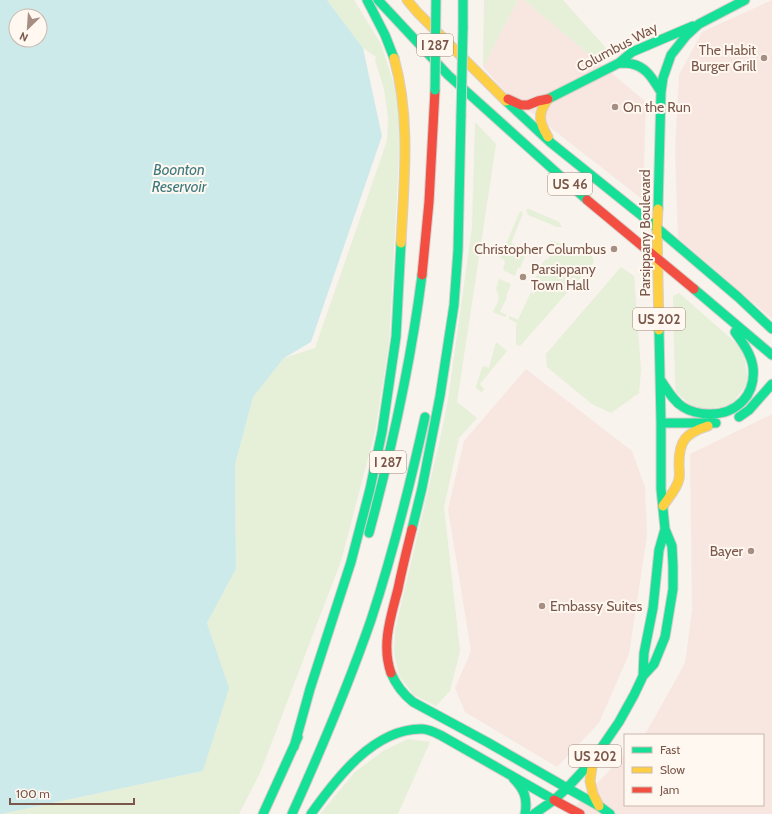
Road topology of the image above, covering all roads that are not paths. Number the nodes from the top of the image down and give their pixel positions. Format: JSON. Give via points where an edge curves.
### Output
{"nodes":[{"id":1,"x":367,"y":0,"type":"edge"},
{"id":2,"x":378,"y":0,"type":"edge"},
{"id":3,"x":407,"y":0,"type":"edge"},
{"id":4,"x":436,"y":0,"type":"edge"},
{"id":5,"x":463,"y":0,"type":"edge"},
{"id":6,"x":745,"y":0,"type":"edge"},
{"id":7,"x":699,"y":24,"type":"junction"},
{"id":8,"x":619,"y":63,"type":"junction"},
{"id":9,"x":661,"y":92,"type":"junction"},
{"id":10,"x":500,"y":95,"type":"junction"},
{"id":11,"x":548,"y":99,"type":"junction"},
{"id":12,"x":461,"y":116,"type":"junction"},
{"id":13,"x":550,"y":142,"type":"junction"},
{"id":14,"x":657,"y":228,"type":"junction"},
{"id":15,"x":658,"y":259,"type":"junction"},
{"id":16,"x":715,"y":308,"type":"junction"},
{"id":17,"x":772,"y":329,"type":"edge"},
{"id":18,"x":440,"y":339,"type":"dead end"},
{"id":19,"x":772,"y":355,"type":"edge"},
{"id":20,"x":660,"y":379,"type":"junction"},
{"id":21,"x":772,"y":384,"type":"edge"},
{"id":22,"x":427,"y":408,"type":"dead end"},
{"id":23,"x":725,"y":422,"type":"junction"},
{"id":24,"x":662,"y":423,"type":"junction"},
{"id":25,"x":663,"y":506,"type":"junction"},
{"id":26,"x":665,"y":529,"type":"junction"},
{"id":27,"x":367,"y":541,"type":"dead end"},
{"id":28,"x":335,"y":641,"type":"dead end"},
{"id":29,"x":643,"y":676,"type":"junction"},
{"id":30,"x":294,"y":746,"type":"junction"},
{"id":31,"x":593,"y":760,"type":"junction"},
{"id":32,"x":510,"y":774,"type":"junction"},
{"id":33,"x":567,"y":788,"type":"junction"},
{"id":34,"x":554,"y":800,"type":"junction"},
{"id":35,"x":599,"y":806,"type":"junction"},
{"id":36,"x":263,"y":814,"type":"edge"},
{"id":37,"x":292,"y":814,"type":"edge"},
{"id":38,"x":311,"y":814,"type":"edge"},
{"id":39,"x":525,"y":814,"type":"edge"},
{"id":40,"x":534,"y":814,"type":"edge"},
{"id":41,"x":544,"y":814,"type":"edge"},
{"id":42,"x":580,"y":814,"type":"edge"},
{"id":43,"x":610,"y":814,"type":"edge"}],
"edges":[{"from":1,"to":30,"type":"main road","via":[[393,56],[405,129],[396,337],[382,432],[370,489],[351,562]]},
{"from":2,"to":15,"type":"main road","number":"US 46","via":[[458,84],[586,199]]},
{"from":3,"to":10,"type":"main road","number":"US 46"},
{"from":4,"to":27,"type":"main road","number":"I 287","bridge":true,"via":[[432,157],[426,240],[416,320],[397,425]]},
{"from":5,"to":12,"type":"main road","number":"I 287","bridge":true},
{"from":6,"to":7,"type":"main road","name":"Parsippany Boulevard","number":"US 202"},
{"from":7,"to":8,"type":"main road","name":"Columbus Way","via":[[632,52]]},
{"from":7,"to":9,"type":"main road","name":"Parsippany Boulevard","number":"US 202","via":[[671,55]]},
{"from":8,"to":9,"type":"main road","via":[[640,66]]},
{"from":8,"to":11,"type":"main road","name":"Columbus Way"},
{"from":9,"to":14,"type":"main road","name":"Parsippany Boulevard","number":"US 202"},
{"from":10,"to":11,"type":"main road","name":"Columbus Way","via":[[521,105]]},
{"from":10,"to":13,"type":"main road","number":"US 46"},
{"from":11,"to":13,"type":"main road","via":[[540,115],[542,127]]},
{"from":12,"to":18,"type":"main road","number":"I 287","via":[[456,205]]},
{"from":12,"to":33,"type":"main road","via":[[454,305],[422,488],[388,629],[387,658],[396,684],[406,697]]},
{"from":13,"to":14,"type":"main road","number":"US 46"},
{"from":14,"to":15,"type":"main road","name":"Parsippany Boulevard","number":"US 202"},
{"from":14,"to":17,"type":"main road","number":"US 46"},
{"from":15,"to":16,"type":"main road","number":"US 46"},
{"from":15,"to":20,"type":"main road","name":"Parsippany Boulevard","number":"US 202"},
{"from":16,"to":19,"type":"main road","number":"US 46"},
{"from":16,"to":20,"type":"main road","via":[[750,354],[754,376],[746,398],[729,411],[701,414],[680,405]]},
{"from":20,"to":24,"type":"main road","name":"Parsippany Boulevard","number":"US 202"},
{"from":21,"to":23,"type":"main road","via":[[749,410]]},
{"from":22,"to":37,"type":"main road","number":"I 287","via":[[403,511],[373,613],[333,722]]},
{"from":23,"to":24,"type":"main road"},
{"from":23,"to":25,"type":"main road","via":[[695,430],[682,441],[679,452],[679,482]]},
{"from":24,"to":25,"type":"main road","name":"Parsippany Boulevard","number":"US 202"},
{"from":25,"to":26,"type":"main road","name":"Parsippany Boulevard","number":"US 202"},
{"from":26,"to":29,"type":"main road","name":"Parsippany Boulevard","number":"US 202","via":[[659,550]]},
{"from":26,"to":29,"type":"main road","name":"Parsippany Boulevard","number":"US 202","via":[[672,546],[673,589],[665,637],[654,664]]},
{"from":28,"to":30,"type":"main road"},
{"from":29,"to":31,"type":"main road","name":"Parsippany Boulevard","number":"US 202","via":[[619,722]]},
{"from":30,"to":36,"type":"main road"},
{"from":31,"to":33,"type":"main road","name":"Parsippany Boulevard","number":"US 202"},
{"from":31,"to":35,"type":"main road","via":[[590,781]]},
{"from":32,"to":34,"type":"main road"},
{"from":32,"to":38,"type":"main road","via":[[437,733],[421,729],[404,731],[378,742],[360,756],[337,780]]},
{"from":32,"to":39,"type":"main road","via":[[525,795]]},
{"from":33,"to":34,"type":"main road","name":"Parsippany Boulevard","number":"US 202"},
{"from":33,"to":35,"type":"main road"},
{"from":34,"to":40,"type":"main road","name":"Parsippany Boulevard","number":"US 202"},
{"from":34,"to":41,"type":"main road","name":"Parsippany Boulevard","number":"US 202"},
{"from":34,"to":42,"type":"main road"},
{"from":35,"to":43,"type":"main road"}]}
